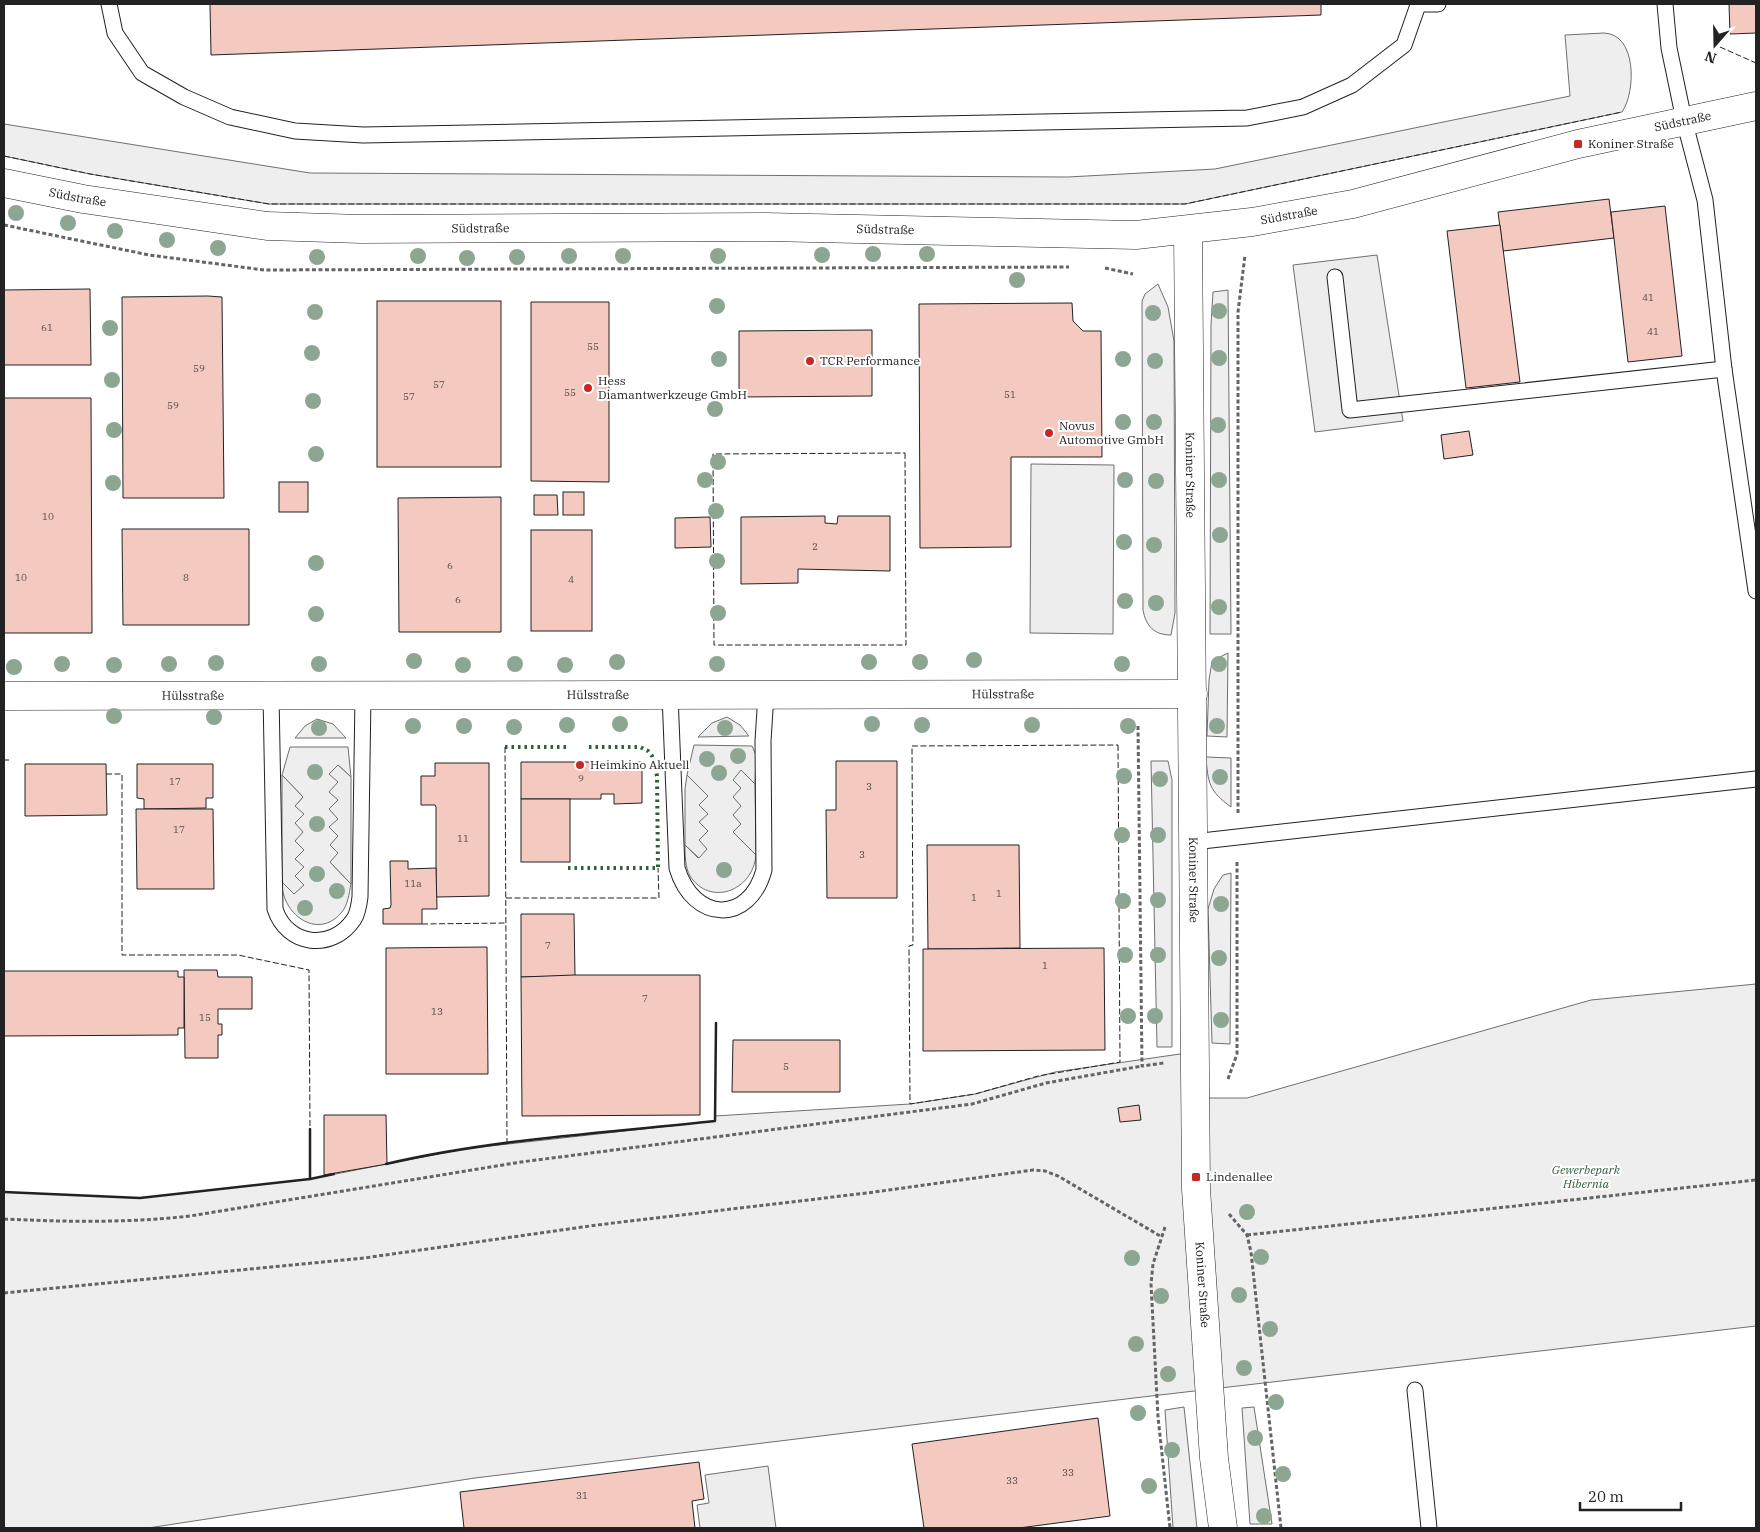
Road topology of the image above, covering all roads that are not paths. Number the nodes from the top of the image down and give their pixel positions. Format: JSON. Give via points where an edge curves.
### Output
{"nodes":[{"id":1,"x":109,"y":4,"type":"edge"},
{"id":2,"x":1418,"y":4,"type":"edge"},
{"id":3,"x":1438,"y":4,"type":"edge"},
{"id":4,"x":1665,"y":4,"type":"edge"},
{"id":5,"x":1756,"y":106,"type":"edge"},
{"id":6,"x":1684,"y":120,"type":"junction"},
{"id":7,"x":4,"y":183,"type":"edge"},
{"id":8,"x":1188,"y":230,"type":"junction"},
{"id":9,"x":1335,"y":277,"type":"dead end"},
{"id":10,"x":1724,"y":369,"type":"junction"},
{"id":11,"x":1756,"y":591,"type":"edge"},
{"id":12,"x":766,"y":694,"type":"junction"},
{"id":13,"x":1193,"y":694,"type":"junction"},
{"id":14,"x":271,"y":695,"type":"junction"},
{"id":15,"x":363,"y":695,"type":"junction"},
{"id":16,"x":670,"y":695,"type":"junction"},
{"id":17,"x":4,"y":696,"type":"edge"},
{"id":18,"x":1756,"y":779,"type":"edge"},
{"id":19,"x":1193,"y":842,"type":"junction"},
{"id":20,"x":1415,"y":1390,"type":"dead end"},
{"id":21,"x":1223,"y":1528,"type":"edge"},
{"id":22,"x":1429,"y":1528,"type":"edge"}],
"edges":[{"from":1,"to":2,"type":"lane","via":[[115,33],[142,73],[184,97],[230,117],[295,131],[363,135],[1246,118],[1303,107],[1352,84],[1404,45]]},
{"from":2,"to":3,"type":"lane"},
{"from":4,"to":6,"type":"lane","via":[[1669,48]]},
{"from":5,"to":6,"type":"street","name":"Südstraße"},
{"from":6,"to":8,"type":"street","name":"Südstraße","via":[[1578,144],[1353,204]]},
{"from":6,"to":10,"type":"lane","via":[[1705,200]]},
{"from":7,"to":8,"type":"street","name":"Südstraße","via":[[83,199],[267,226],[361,229],[766,227],[1101,235]]},
{"from":8,"to":13,"type":"street","name":"Koniner Straße"},
{"from":9,"to":10,"type":"lane","via":[[1350,410]]},
{"from":10,"to":11,"type":"lane"},
{"from":12,"to":13,"type":"street","name":"Hülsstraße"},
{"from":12,"to":16,"type":"street","name":"Hülsstraße"},
{"from":12,"to":16,"type":"lane","via":[[764,870],[759,886],[746,900],[738,906],[718,910],[698,904],[688,894],[677,868]]},
{"from":13,"to":19,"type":"street","name":"Koniner Straße"},
{"from":14,"to":15,"type":"street","name":"Hülsstraße"},
{"from":14,"to":15,"type":"lane","via":[[275,909],[282,925],[293,934],[320,941],[333,939],[342,933],[355,918],[360,897]]},
{"from":14,"to":17,"type":"street","name":"Hülsstraße"},
{"from":15,"to":16,"type":"street","name":"Hülsstraße"},
{"from":18,"to":19,"type":"lane"},
{"from":19,"to":21,"type":"street","name":"Koniner Straße","via":[[1196,1189],[1214,1458]]},
{"from":20,"to":22,"type":"lane"}]}
